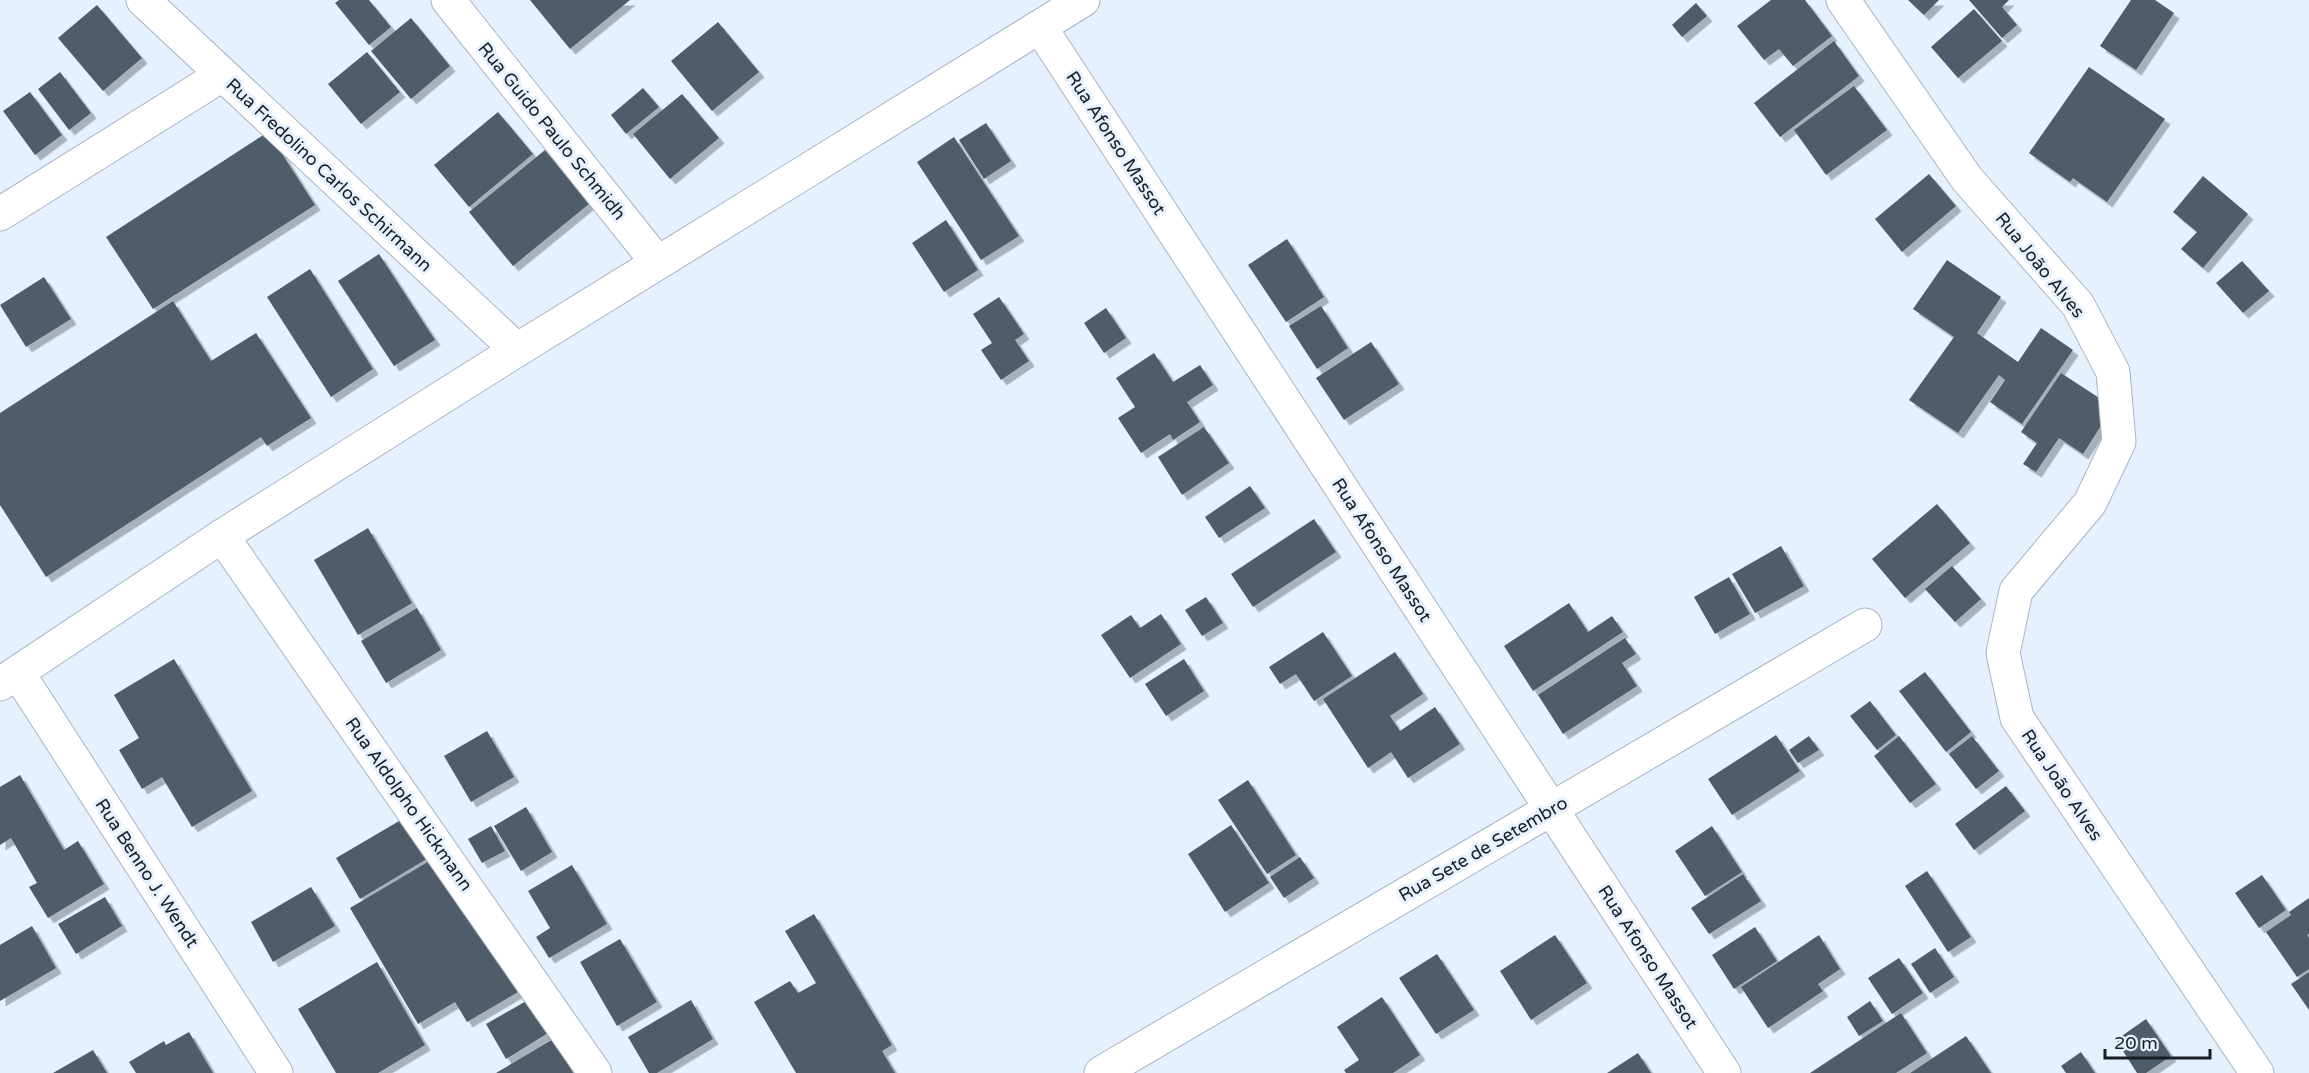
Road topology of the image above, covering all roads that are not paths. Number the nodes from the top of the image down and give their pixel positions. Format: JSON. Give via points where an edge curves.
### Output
{"nodes":[{"id":1,"x":143,"y":0,"type":"edge"},
{"id":2,"x":448,"y":0,"type":"edge"},
{"id":3,"x":1083,"y":0,"type":"edge"},
{"id":4,"x":1843,"y":0,"type":"edge"},
{"id":5,"x":1040,"y":27,"type":"junction"},
{"id":6,"x":222,"y":75,"type":"junction"},
{"id":7,"x":0,"y":214,"type":"edge"},
{"id":8,"x":657,"y":262,"type":"junction"},
{"id":9,"x":516,"y":350,"type":"junction"},
{"id":10,"x":222,"y":536,"type":"junction"},
{"id":11,"x":1865,"y":625,"type":"dead end"},
{"id":12,"x":9,"y":679,"type":"edge"},
{"id":13,"x":1551,"y":809,"type":"junction"},
{"id":14,"x":276,"y":1073,"type":"edge"},
{"id":15,"x":595,"y":1073,"type":"edge"},
{"id":16,"x":1101,"y":1073,"type":"edge"},
{"id":17,"x":1724,"y":1073,"type":"edge"},
{"id":18,"x":2257,"y":1073,"type":"edge"}],
"edges":[{"from":1,"to":6,"type":"street","name":"Rua Fredolino Carlos Schirmann"},
{"from":2,"to":8,"type":"street","name":"Rua Guido Paulo Schmidh"},
{"from":3,"to":5,"type":"street"},
{"from":4,"to":18,"type":"street","name":"Rua João Alves","via":[[1967,178],[2078,305],[2113,372],[2120,442],[2090,503],[2016,591],[2003,653],[2017,718]]},
{"from":5,"to":8,"type":"street"},
{"from":5,"to":13,"type":"street","name":"Rua Afonso Massot"},
{"from":6,"to":7,"type":"street"},
{"from":6,"to":9,"type":"street","name":"Rua Fredolino Carlos Schirmann"},
{"from":8,"to":9,"type":"street"},
{"from":9,"to":10,"type":"street"},
{"from":10,"to":12,"type":"street"},
{"from":10,"to":15,"type":"street","name":"Rua Aldolpho Hickmann"},
{"from":11,"to":13,"type":"street","name":"Rua Sete de Setembro"},
{"from":12,"to":14,"type":"street","name":"Rua Benno J. Wendt"},
{"from":13,"to":16,"type":"street","name":"Rua Sete de Setembro"},
{"from":13,"to":17,"type":"street","name":"Rua Afonso Massot"}]}
